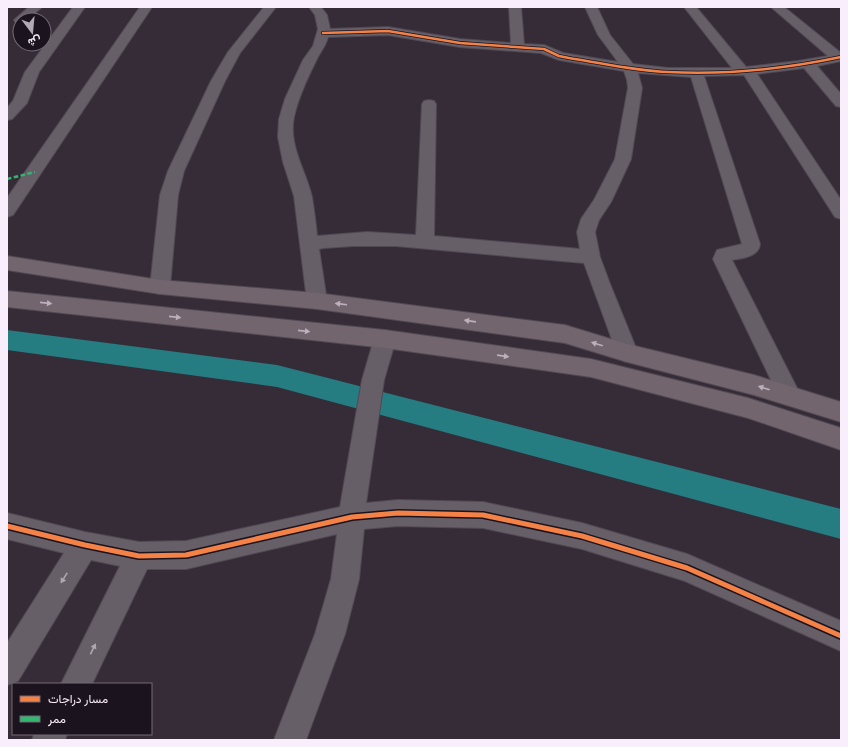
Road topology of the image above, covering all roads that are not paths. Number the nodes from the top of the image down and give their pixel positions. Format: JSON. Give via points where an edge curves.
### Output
{"nodes":[{"id":1,"x":79,"y":7,"type":"edge"},
{"id":2,"x":146,"y":7,"type":"edge"},
{"id":3,"x":270,"y":7,"type":"edge"},
{"id":4,"x":315,"y":7,"type":"edge"},
{"id":5,"x":515,"y":7,"type":"edge"},
{"id":6,"x":591,"y":7,"type":"edge"},
{"id":7,"x":690,"y":7,"type":"edge"},
{"id":8,"x":777,"y":7,"type":"edge"},
{"id":9,"x":323,"y":33,"type":"junction"},
{"id":10,"x":518,"y":47,"type":"junction"},
{"id":11,"x":839,"y":57,"type":"edge"},
{"id":12,"x":808,"y":64,"type":"junction"},
{"id":13,"x":628,"y":67,"type":"junction"},
{"id":14,"x":745,"y":71,"type":"junction"},
{"id":15,"x":696,"y":72,"type":"junction"},
{"id":16,"x":841,"y":103,"type":"edge"},
{"id":17,"x":429,"y":104,"type":"dead end"},
{"id":18,"x":7,"y":116,"type":"edge"},
{"id":19,"x":7,"y":211,"type":"edge"},
{"id":20,"x":841,"y":213,"type":"edge"},
{"id":21,"x":425,"y":242,"type":"junction"},
{"id":22,"x":309,"y":244,"type":"junction"},
{"id":23,"x":590,"y":257,"type":"junction"},
{"id":24,"x":7,"y":263,"type":"edge"},
{"id":25,"x":160,"y":287,"type":"junction"},
{"id":26,"x":7,"y":299,"type":"edge"},
{"id":27,"x":317,"y":301,"type":"junction"},
{"id":28,"x":385,"y":340,"type":"junction"},
{"id":29,"x":627,"y":353,"type":"junction"},
{"id":30,"x":790,"y":396,"type":"junction"},
{"id":31,"x":841,"y":412,"type":"edge"},
{"id":32,"x":841,"y":439,"type":"edge"},
{"id":33,"x":353,"y":508,"type":"junction"},
{"id":34,"x":7,"y":526,"type":"edge"},
{"id":35,"x":84,"y":545,"type":"junction"},
{"id":36,"x":139,"y":556,"type":"junction"},
{"id":37,"x":841,"y":636,"type":"edge"},
{"id":38,"x":7,"y":670,"type":"edge"},
{"id":39,"x":76,"y":683,"type":"edge"},
{"id":40,"x":290,"y":740,"type":"edge"}],
"edges":[{"from":1,"to":18,"type":"street","via":[[32,72],[20,103]]},
{"from":2,"to":19,"type":"street"},
{"from":3,"to":25,"type":"street","via":[[234,52],[176,171],[169,195]]},
{"from":4,"to":9,"type":"street","via":[[321,15]]},
{"from":5,"to":10,"type":"street"},
{"from":6,"to":13,"type":"street","via":[[604,35]]},
{"from":7,"to":14,"type":"street"},
{"from":8,"to":11,"type":"street"},
{"from":9,"to":10,"type":"street","via":[[388,31],[460,43]]},
{"from":9,"to":22,"type":"street","via":[[292,98],[286,119],[286,137],[291,162],[303,196]]},
{"from":10,"to":13,"type":"street","via":[[544,49],[564,57]]},
{"from":11,"to":12,"type":"street"},
{"from":12,"to":14,"type":"street"},
{"from":12,"to":16,"type":"street"},
{"from":13,"to":15,"type":"street","via":[[667,72]]},
{"from":13,"to":23,"type":"street","via":[[636,89],[623,160],[602,202],[590,219],[586,232]]},
{"from":14,"to":15,"type":"street"},
{"from":14,"to":20,"type":"street"},
{"from":15,"to":30,"type":"street","via":[[751,244],[745,251],[724,255],[722,259]]},
{"from":17,"to":21,"type":"street"},
{"from":21,"to":22,"type":"street","via":[[352,239]]},
{"from":21,"to":23,"type":"street"},
{"from":22,"to":27,"type":"street"},
{"from":23,"to":29,"type":"street"},
{"from":24,"to":25,"type":"main road"},
{"from":25,"to":27,"type":"main road"},
{"from":26,"to":28,"type":"main road","one_way":true},
{"from":29,"to":27,"type":"main road","one_way":true,"via":[[565,334]]},
{"from":28,"to":32,"type":"main road","one_way":true,"via":[[591,368],[748,408]]},
{"from":28,"to":33,"type":"street","via":[[373,380]]},
{"from":30,"to":29,"type":"main road","one_way":true},
{"from":30,"to":31,"type":"main road"},
{"from":33,"to":36,"type":"street","via":[[186,555]]},
{"from":33,"to":37,"type":"street","via":[[398,513],[483,514],[582,536],[687,568]]},
{"from":33,"to":40,"type":"street","via":[[345,578],[327,641]]},
{"from":34,"to":35,"type":"street"},
{"from":35,"to":36,"type":"street"},
{"from":35,"to":38,"type":"street","one_way":true},
{"from":39,"to":36,"type":"street","one_way":true}]}
